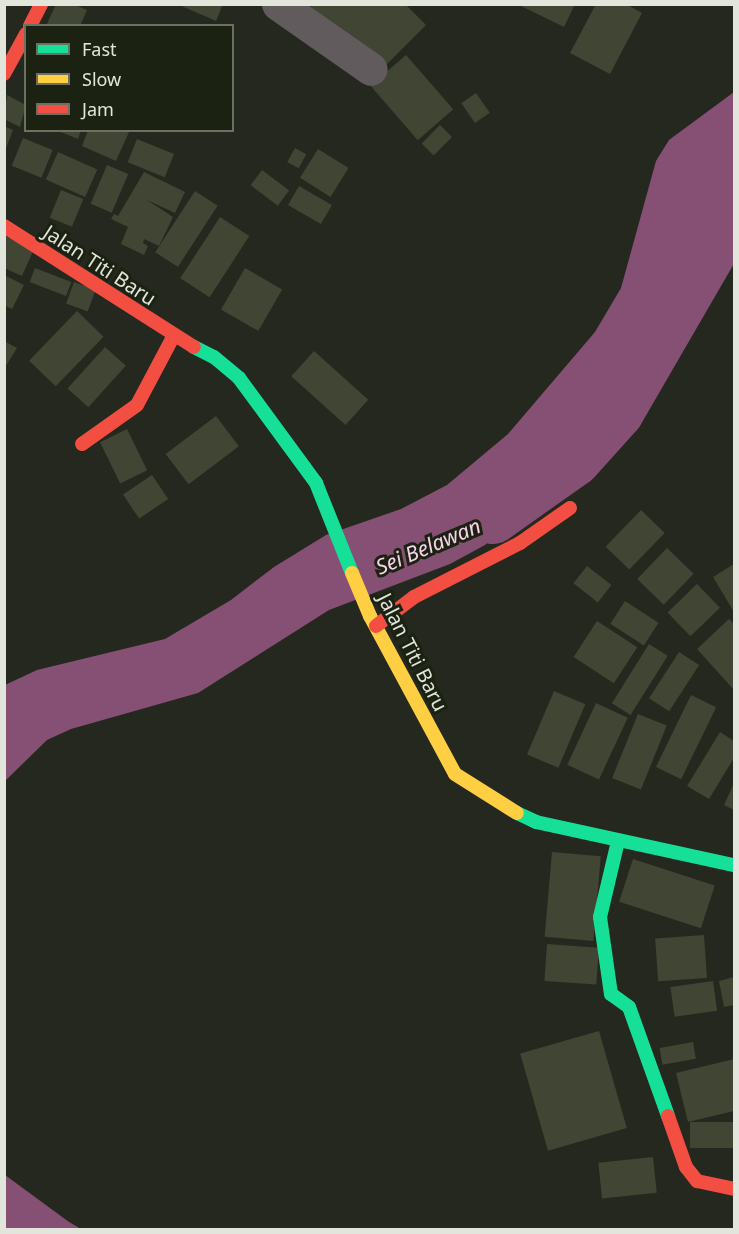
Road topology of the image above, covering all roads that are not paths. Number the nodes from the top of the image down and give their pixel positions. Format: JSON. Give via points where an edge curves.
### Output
{"nodes":[{"id":1,"x":41,"y":4,"type":"edge"},
{"id":2,"x":278,"y":4,"type":"edge"},
{"id":3,"x":31,"y":24,"type":"edge"},
{"id":4,"x":24,"y":38,"type":"edge"},
{"id":5,"x":371,"y":69,"type":"dead end"},
{"id":6,"x":4,"y":74,"type":"edge"},
{"id":7,"x":4,"y":226,"type":"edge"},
{"id":8,"x":173,"y":337,"type":"junction"},
{"id":9,"x":82,"y":444,"type":"dead end"},
{"id":10,"x":570,"y":508,"type":"dead end"},
{"id":11,"x":373,"y":621,"type":"junction"},
{"id":12,"x":618,"y":841,"type":"junction"},
{"id":13,"x":735,"y":865,"type":"edge"},
{"id":14,"x":735,"y":1189,"type":"edge"}],
"edges":[{"from":1,"to":3,"type":"street"},
{"from":2,"to":5,"type":"street"},
{"from":4,"to":6,"type":"street"},
{"from":7,"to":8,"type":"street","name":"Jalan Titi Baru"},
{"from":8,"to":9,"type":"street","via":[[137,405]]},
{"from":8,"to":11,"type":"street","name":"Jalan Titi Baru","via":[[214,357],[239,378],[316,483]]},
{"from":10,"to":11,"type":"street","via":[[520,543]]},
{"from":11,"to":12,"type":"street","name":"Jalan Titi Baru","via":[[455,774],[496,803],[536,822]]},
{"from":12,"to":13,"type":"street","name":"Jalan Titi Baru"},
{"from":12,"to":14,"type":"street","via":[[600,917],[611,994],[629,1007],[686,1167],[697,1181]]}]}
